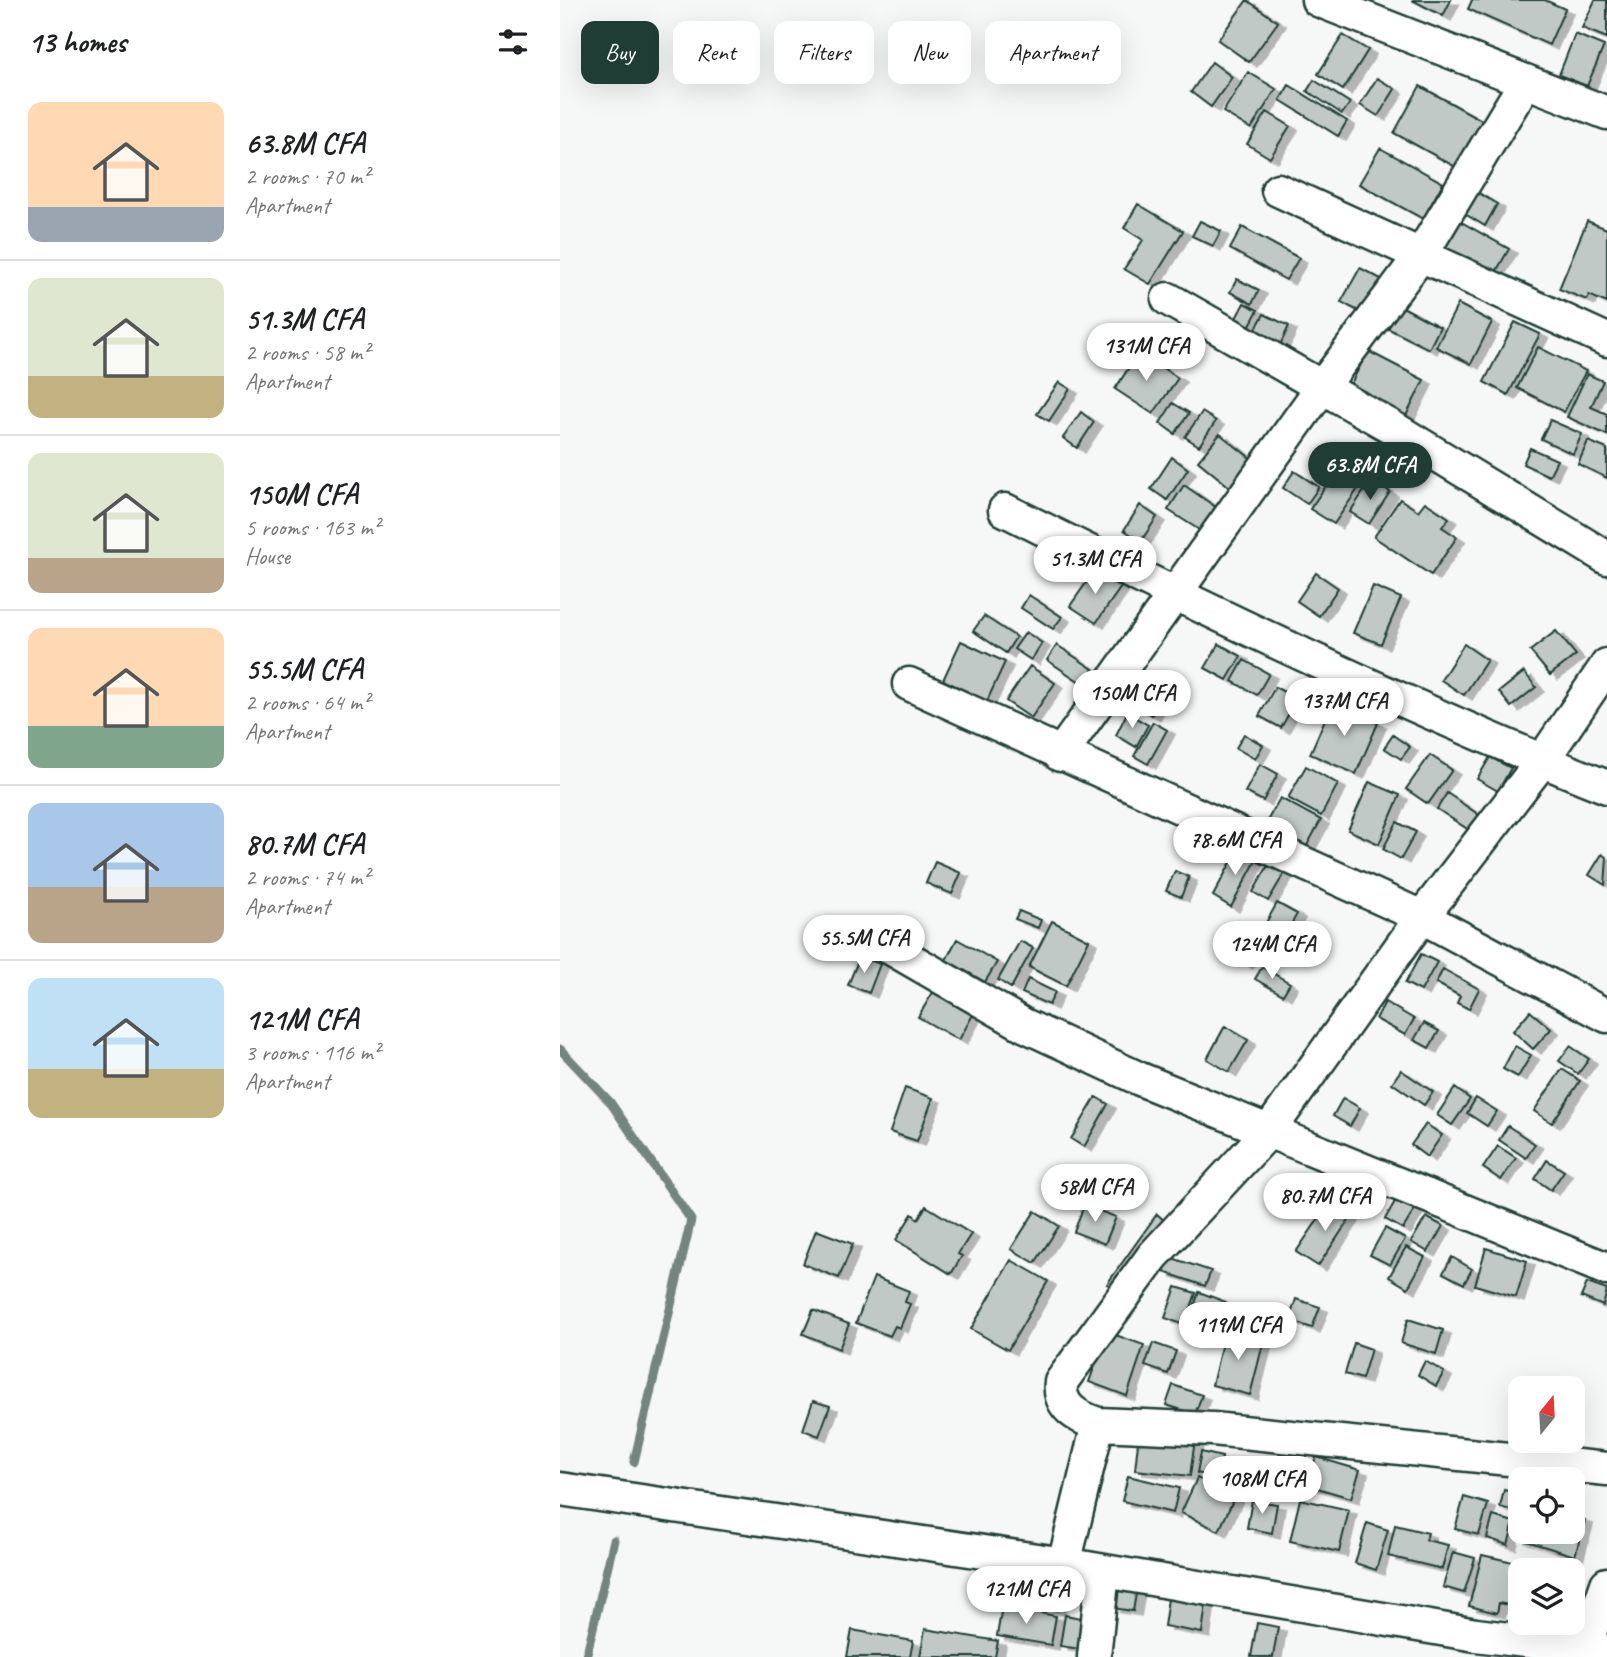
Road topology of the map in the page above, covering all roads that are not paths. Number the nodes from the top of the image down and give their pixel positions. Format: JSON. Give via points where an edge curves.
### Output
{"nodes":[{"id":1,"x":1318,"y":0,"type":"edge"},
{"id":2,"x":1526,"y":82,"type":"junction"},
{"id":3,"x":1607,"y":113,"type":"edge"},
{"id":4,"x":1278,"y":190,"type":"dead end"},
{"id":5,"x":1421,"y":256,"type":"junction"},
{"id":6,"x":1168,"y":299,"type":"dead end"},
{"id":7,"x":1607,"y":340,"type":"edge"},
{"id":8,"x":1322,"y":387,"type":"junction"},
{"id":9,"x":1005,"y":510,"type":"dead end"},
{"id":10,"x":1607,"y":558,"type":"edge"},
{"id":11,"x":1173,"y":593,"type":"junction"},
{"id":12,"x":1607,"y":664,"type":"edge"},
{"id":13,"x":909,"y":684,"type":"dead end"},
{"id":14,"x":1060,"y":755,"type":"junction"},
{"id":15,"x":1542,"y":761,"type":"junction"},
{"id":16,"x":1607,"y":787,"type":"edge"},
{"id":17,"x":1422,"y":917,"type":"junction"},
{"id":18,"x":887,"y":946,"type":"dead end"},
{"id":19,"x":1607,"y":1016,"type":"edge"},
{"id":20,"x":1269,"y":1131,"type":"junction"},
{"id":21,"x":1607,"y":1269,"type":"edge"},
{"id":22,"x":1098,"y":1424,"type":"junction"},
{"id":23,"x":1607,"y":1469,"type":"edge"},
{"id":24,"x":560,"y":1489,"type":"edge"},
{"id":25,"x":1064,"y":1564,"type":"junction"},
{"id":26,"x":1103,"y":1572,"type":"junction"},
{"id":27,"x":1607,"y":1584,"type":"edge"},
{"id":28,"x":1596,"y":1649,"type":"edge"},
{"id":29,"x":1094,"y":1657,"type":"edge"}],
"edges":[{"from":1,"to":2,"type":"street"},
{"from":2,"to":3,"type":"street"},
{"from":2,"to":5,"type":"street"},
{"from":4,"to":5,"type":"street"},
{"from":5,"to":7,"type":"street"},
{"from":5,"to":8,"type":"street"},
{"from":6,"to":8,"type":"street"},
{"from":8,"to":10,"type":"street"},
{"from":8,"to":11,"type":"street"},
{"from":9,"to":11,"type":"street"},
{"from":11,"to":14,"type":"street"},
{"from":11,"to":15,"type":"street"},
{"from":12,"to":15,"type":"street"},
{"from":13,"to":14,"type":"street"},
{"from":14,"to":17,"type":"street"},
{"from":15,"to":16,"type":"street"},
{"from":15,"to":17,"type":"street"},
{"from":17,"to":19,"type":"street"},
{"from":17,"to":20,"type":"street"},
{"from":18,"to":20,"type":"street","via":[[1024,1026]]},
{"from":20,"to":21,"type":"street"},
{"from":20,"to":22,"type":"street","via":[[1153,1256],[1061,1382],[1063,1402],[1077,1417]]},
{"from":22,"to":23,"type":"street","via":[[1213,1429]]},
{"from":22,"to":25,"type":"street"},
{"from":24,"to":25,"type":"street"},
{"from":25,"to":26,"type":"street"},
{"from":26,"to":28,"type":"street","via":[[1463,1633]]},
{"from":26,"to":29,"type":"street"},
{"from":27,"to":28,"type":"street"}]}
